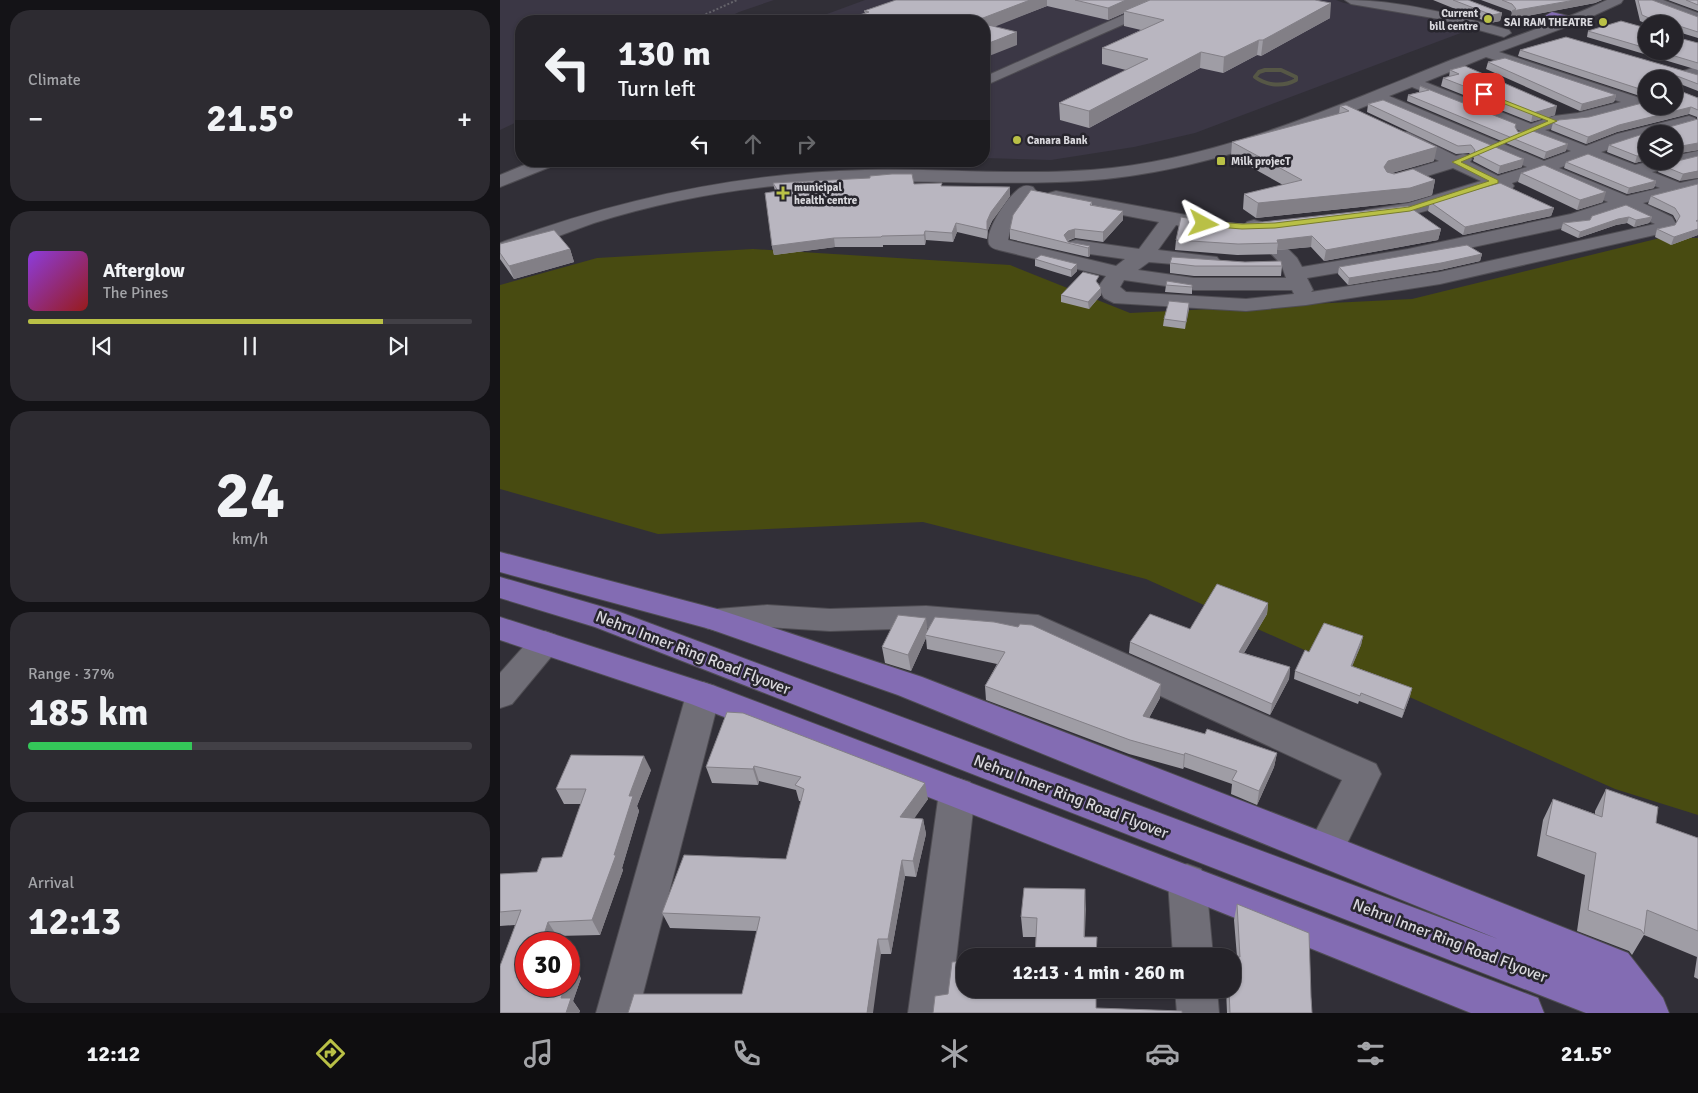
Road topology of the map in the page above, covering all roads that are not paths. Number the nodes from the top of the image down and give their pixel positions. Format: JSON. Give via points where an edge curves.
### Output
{"nodes":[{"id":1,"x":1168,"y":0,"type":"edge"},
{"id":2,"x":1351,"y":0,"type":"edge"},
{"id":3,"x":1445,"y":0,"type":"edge"},
{"id":4,"x":1617,"y":0,"type":"edge"},
{"id":5,"x":1652,"y":0,"type":"edge"},
{"id":6,"x":1590,"y":6,"type":"edge"},
{"id":7,"x":1456,"y":18,"type":"junction"},
{"id":8,"x":1610,"y":18,"type":"dead end"},
{"id":9,"x":1698,"y":18,"type":"edge"},
{"id":10,"x":1549,"y":24,"type":"junction"},
{"id":11,"x":1504,"y":32,"type":"junction"},
{"id":12,"x":1519,"y":41,"type":"junction"},
{"id":13,"x":1537,"y":46,"type":"edge"},
{"id":14,"x":1485,"y":52,"type":"junction"},
{"id":15,"x":1456,"y":63,"type":"junction"},
{"id":16,"x":1474,"y":71,"type":"edge"},
{"id":17,"x":1432,"y":74,"type":"junction"},
{"id":18,"x":1695,"y":74,"type":"edge"},
{"id":19,"x":990,"y":79,"type":"edge"},
{"id":20,"x":1683,"y":79,"type":"edge"},
{"id":21,"x":1449,"y":80,"type":"edge"},
{"id":22,"x":1412,"y":82,"type":"junction"},
{"id":23,"x":1377,"y":97,"type":"junction"},
{"id":24,"x":1638,"y":100,"type":"edge"},
{"id":25,"x":1638,"y":105,"type":"edge"},
{"id":26,"x":1346,"y":110,"type":"junction"},
{"id":27,"x":1528,"y":111,"type":"edge"},
{"id":28,"x":1553,"y":114,"type":"junction"},
{"id":29,"x":1674,"y":115,"type":"edge"},
{"id":30,"x":1363,"y":118,"type":"edge"},
{"id":31,"x":1579,"y":118,"type":"junction"},
{"id":32,"x":1693,"y":123,"type":"edge"},
{"id":33,"x":1388,"y":130,"type":"edge"},
{"id":34,"x":1530,"y":130,"type":"junction"},
{"id":35,"x":1623,"y":138,"type":"junction"},
{"id":36,"x":1638,"y":145,"type":"edge"},
{"id":37,"x":1492,"y":146,"type":"junction"},
{"id":38,"x":1585,"y":152,"type":"junction"},
{"id":39,"x":1698,"y":156,"type":"edge"},
{"id":40,"x":1683,"y":158,"type":"edge"},
{"id":41,"x":1456,"y":162,"type":"junction"},
{"id":42,"x":1683,"y":163,"type":"edge"},
{"id":43,"x":535,"y":167,"type":"edge"},
{"id":44,"x":764,"y":167,"type":"edge"},
{"id":45,"x":948,"y":167,"type":"edge"},
{"id":46,"x":1544,"y":167,"type":"junction"},
{"id":47,"x":1698,"y":168,"type":"edge"},
{"id":48,"x":1638,"y":170,"type":"edge"},
{"id":49,"x":1633,"y":171,"type":"junction"},
{"id":50,"x":1392,"y":181,"type":"edge"},
{"id":51,"x":500,"y":182,"type":"edge"},
{"id":52,"x":1495,"y":182,"type":"junction"},
{"id":53,"x":1029,"y":184,"type":"junction"},
{"id":54,"x":1698,"y":184,"type":"edge"},
{"id":55,"x":1677,"y":188,"type":"junction"},
{"id":56,"x":1522,"y":194,"type":"edge"},
{"id":57,"x":612,"y":195,"type":"dead end"},
{"id":58,"x":1625,"y":202,"type":"junction"},
{"id":59,"x":1549,"y":207,"type":"edge"},
{"id":60,"x":1410,"y":209,"type":"junction"},
{"id":61,"x":1352,"y":216,"type":"edge"},
{"id":62,"x":1170,"y":219,"type":"junction"},
{"id":63,"x":1576,"y":219,"type":"junction"},
{"id":64,"x":1204,"y":224,"type":"edge"},
{"id":65,"x":1233,"y":226,"type":"edge"},
{"id":66,"x":1254,"y":226,"type":"junction"},
{"id":67,"x":1275,"y":226,"type":"edge"},
{"id":68,"x":998,"y":233,"type":"junction"},
{"id":69,"x":1618,"y":239,"type":"junction"},
{"id":70,"x":1461,"y":244,"type":"junction"},
{"id":71,"x":500,"y":250,"type":"edge"},
{"id":72,"x":1144,"y":255,"type":"junction"},
{"id":73,"x":1232,"y":263,"type":"edge"},
{"id":74,"x":1261,"y":264,"type":"edge"},
{"id":75,"x":1119,"y":273,"type":"junction"},
{"id":76,"x":1298,"y":280,"type":"junction"},
{"id":77,"x":500,"y":562,"type":"edge"},
{"id":78,"x":500,"y":587,"type":"edge"},
{"id":79,"x":717,"y":620,"type":"junction"},
{"id":80,"x":500,"y":628,"type":"edge"},
{"id":81,"x":546,"y":643,"type":"junction"},
{"id":82,"x":500,"y":695,"type":"edge"},
{"id":83,"x":703,"y":695,"type":"junction"},
{"id":84,"x":957,"y":793,"type":"junction"},
{"id":85,"x":1325,"y":850,"type":"junction"},
{"id":86,"x":1187,"y":881,"type":"junction"},
{"id":87,"x":1192,"y":948,"type":"edge"},
{"id":88,"x":1197,"y":998,"type":"edge"},
{"id":89,"x":617,"y":1013,"type":"edge"},
{"id":90,"x":930,"y":1013,"type":"edge"},
{"id":91,"x":1198,"y":1013,"type":"edge"},
{"id":92,"x":1522,"y":1013,"type":"edge"},
{"id":93,"x":1640,"y":1013,"type":"edge"},
{"id":94,"x":1648,"y":1013,"type":"edge"}],
"edges":[{"from":1,"to":19,"type":"street"},
{"from":2,"to":7,"type":"street"},
{"from":3,"to":7,"type":"street"},
{"from":4,"to":6,"type":"street"},
{"from":5,"to":9,"type":"street"},
{"from":6,"to":8,"type":"street"},
{"from":6,"to":10,"type":"street"},
{"from":6,"to":10,"type":"street","via":[[1568,29]]},
{"from":7,"to":11,"type":"street"},
{"from":10,"to":11,"type":"street"},
{"from":10,"to":12,"type":"street"},
{"from":11,"to":45,"type":"street","via":[[1461,46],[1370,86],[1270,123],[1190,147],[1060,166]]},
{"from":12,"to":13,"type":"street"},
{"from":12,"to":14,"type":"street"},
{"from":14,"to":15,"type":"street"},
{"from":14,"to":24,"type":"street"},
{"from":15,"to":16,"type":"street"},
{"from":15,"to":17,"type":"street"},
{"from":17,"to":21,"type":"street"},
{"from":17,"to":22,"type":"street"},
{"from":18,"to":20,"type":"street"},
{"from":22,"to":23,"type":"street"},
{"from":22,"to":34,"type":"street"},
{"from":23,"to":26,"type":"street"},
{"from":23,"to":37,"type":"street"},
{"from":25,"to":31,"type":"street"},
{"from":26,"to":30,"type":"street"},
{"from":26,"to":53,"type":"street","via":[[1187,161]]},
{"from":27,"to":28,"type":"street"},
{"from":28,"to":31,"type":"street"},
{"from":28,"to":34,"type":"street"},
{"from":29,"to":32,"type":"street"},
{"from":31,"to":35,"type":"street"},
{"from":32,"to":35,"type":"street"},
{"from":33,"to":41,"type":"street"},
{"from":34,"to":37,"type":"street"},
{"from":34,"to":38,"type":"street"},
{"from":35,"to":36,"type":"street"},
{"from":35,"to":38,"type":"street"},
{"from":37,"to":41,"type":"street"},
{"from":37,"to":46,"type":"street"},
{"from":38,"to":46,"type":"street"},
{"from":38,"to":49,"type":"street"},
{"from":39,"to":40,"type":"street"},
{"from":41,"to":50,"type":"street"},
{"from":41,"to":52,"type":"street"},
{"from":42,"to":47,"type":"street"},
{"from":43,"to":51,"type":"street"},
{"from":44,"to":57,"type":"street","via":[[727,171]]},
{"from":46,"to":52,"type":"street"},
{"from":46,"to":58,"type":"street"},
{"from":48,"to":49,"type":"street"},
{"from":49,"to":55,"type":"street"},
{"from":52,"to":56,"type":"street"},
{"from":52,"to":60,"type":"street"},
{"from":53,"to":62,"type":"street"},
{"from":53,"to":68,"type":"street"},
{"from":53,"to":71,"type":"street","via":[[870,175],[782,179],[713,188],[653,201]]},
{"from":54,"to":55,"type":"street"},
{"from":55,"to":58,"type":"street"},
{"from":58,"to":63,"type":"street"},
{"from":58,"to":69,"type":"street","via":[[1666,224],[1665,227]]},
{"from":59,"to":63,"type":"street"},
{"from":60,"to":61,"type":"street"},
{"from":60,"to":70,"type":"street"},
{"from":62,"to":64,"type":"street"},
{"from":62,"to":72,"type":"street"},
{"from":63,"to":69,"type":"street"},
{"from":63,"to":70,"type":"street"},
{"from":65,"to":66,"type":"street"},
{"from":66,"to":67,"type":"street"},
{"from":66,"to":76,"type":"street"},
{"from":68,"to":72,"type":"street"},
{"from":68,"to":75,"type":"street","via":[[999,243],[1006,246]]},
{"from":69,"to":76,"type":"street","via":[[1440,278]]},
{"from":70,"to":76,"type":"street"},
{"from":72,"to":73,"type":"street"},
{"from":72,"to":75,"type":"street"},
{"from":74,"to":76,"type":"street"},
{"from":75,"to":76,"type":"street","via":[[1194,284]]},
{"from":77,"to":79,"type":"main road"},
{"from":78,"to":93,"type":"main road","name":"Nehru Inner Ring Road Flyover","via":[[606,620]]},
{"from":79,"to":85,"type":"main road","via":[[910,686]]},
{"from":79,"to":85,"type":"street","via":[[767,616],[830,620],[926,617],[1038,626],[1364,774]]},
{"from":80,"to":81,"type":"main road"},
{"from":81,"to":82,"type":"street"},
{"from":81,"to":83,"type":"main road"},
{"from":83,"to":84,"type":"main road"},
{"from":83,"to":89,"type":"street"},
{"from":84,"to":86,"type":"main road"},
{"from":84,"to":90,"type":"street"},
{"from":85,"to":94,"type":"main road","via":[[1612,967]]},
{"from":86,"to":87,"type":"street"},
{"from":86,"to":92,"type":"main road"},
{"from":88,"to":91,"type":"street"}]}
